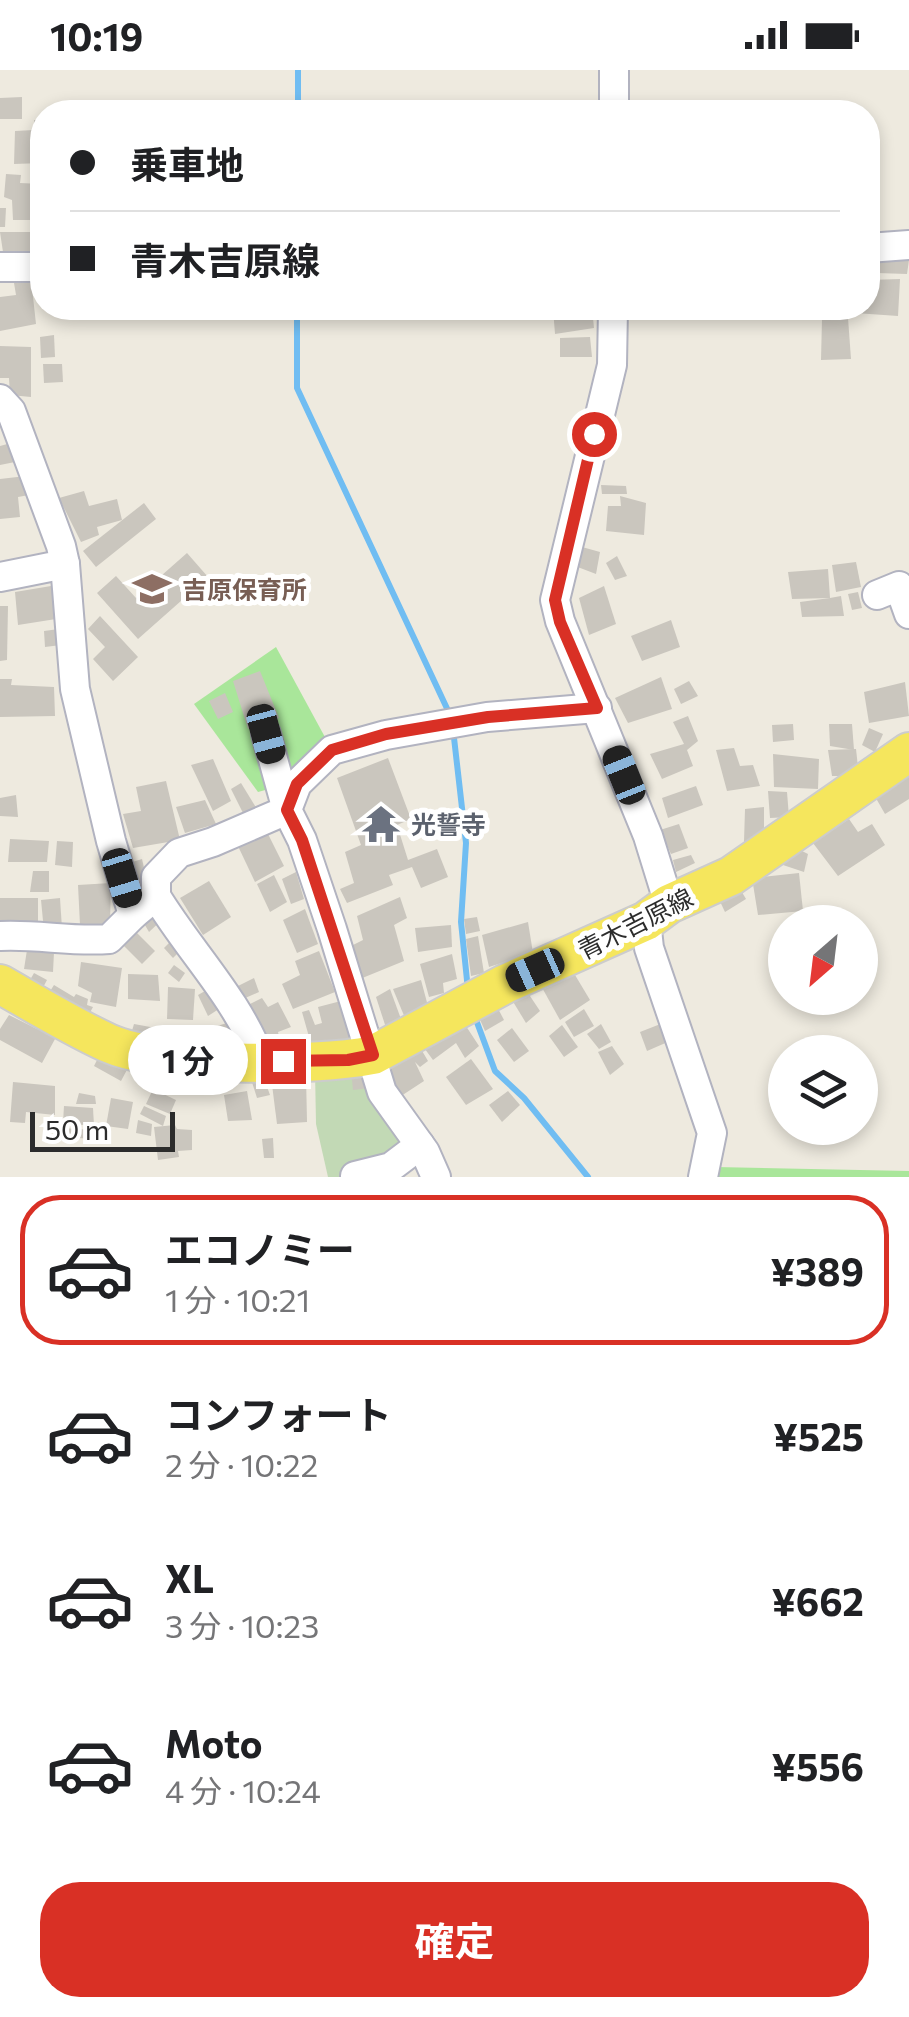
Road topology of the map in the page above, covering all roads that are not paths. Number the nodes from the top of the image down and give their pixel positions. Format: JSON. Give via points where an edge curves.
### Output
{"nodes":[{"id":1,"x":614,"y":70,"type":"edge"},
{"id":2,"x":614,"y":100,"type":"edge"},
{"id":3,"x":909,"y":245,"type":"edge"},
{"id":4,"x":880,"y":247,"type":"edge"},
{"id":5,"x":0,"y":267,"type":"edge"},
{"id":6,"x":30,"y":267,"type":"edge"},
{"id":7,"x":613,"y":320,"type":"edge"},
{"id":8,"x":0,"y":399,"type":"edge"},
{"id":9,"x":65,"y":564,"type":"junction"},
{"id":10,"x":0,"y":577,"type":"edge"},
{"id":11,"x":877,"y":595,"type":"dead end"},
{"id":12,"x":909,"y":614,"type":"edge"},
{"id":13,"x":597,"y":708,"type":"junction"},
{"id":14,"x":266,"y":734,"type":"dead end"},
{"id":15,"x":909,"y":752,"type":"edge"},
{"id":16,"x":287,"y":810,"type":"junction"},
{"id":17,"x":156,"y":896,"type":"junction"},
{"id":18,"x":658,"y":912,"type":"junction"},
{"id":19,"x":133,"y":915,"type":"junction"},
{"id":20,"x":0,"y":936,"type":"edge"},
{"id":21,"x":0,"y":984,"type":"edge"},
{"id":22,"x":373,"y":1055,"type":"junction"},
{"id":23,"x":261,"y":1061,"type":"junction"},
{"id":24,"x":420,"y":1145,"type":"junction"},
{"id":25,"x":355,"y":1176,"type":"edge"},
{"id":26,"x":436,"y":1177,"type":"edge"},
{"id":27,"x":703,"y":1177,"type":"edge"}],
"edges":[{"from":1,"to":2,"type":"street"},
{"from":3,"to":4,"type":"street"},
{"from":5,"to":6,"type":"street"},
{"from":7,"to":13,"type":"street","via":[[612,365],[555,600]]},
{"from":8,"to":9,"type":"street","via":[[11,411]]},
{"from":9,"to":10,"type":"street"},
{"from":9,"to":19,"type":"street","via":[[75,689]]},
{"from":11,"to":12,"type":"street","via":[[900,586]]},
{"from":13,"to":16,"type":"street","via":[[488,717],[332,750],[297,784]]},
{"from":13,"to":18,"type":"street","via":[[648,836]]},
{"from":14,"to":16,"type":"street"},
{"from":15,"to":18,"type":"main road","name":"青木吉原線","via":[[731,876]]},
{"from":16,"to":17,"type":"street","via":[[178,853],[156,877]]},
{"from":16,"to":22,"type":"street"},
{"from":17,"to":19,"type":"street"},
{"from":17,"to":23,"type":"street","via":[[224,991]]},
{"from":18,"to":22,"type":"main road","name":"青木吉原線"},
{"from":18,"to":27,"type":"street","via":[[649,948],[712,1132]]},
{"from":19,"to":20,"type":"street","via":[[109,940]]},
{"from":21,"to":23,"type":"main road","name":"青木吉原線","via":[[131,1051]]},
{"from":22,"to":23,"type":"main road","name":"青木吉原線"},
{"from":22,"to":24,"type":"street","via":[[382,1092]]},
{"from":24,"to":25,"type":"street","via":[[391,1167]]},
{"from":24,"to":26,"type":"street"}]}
